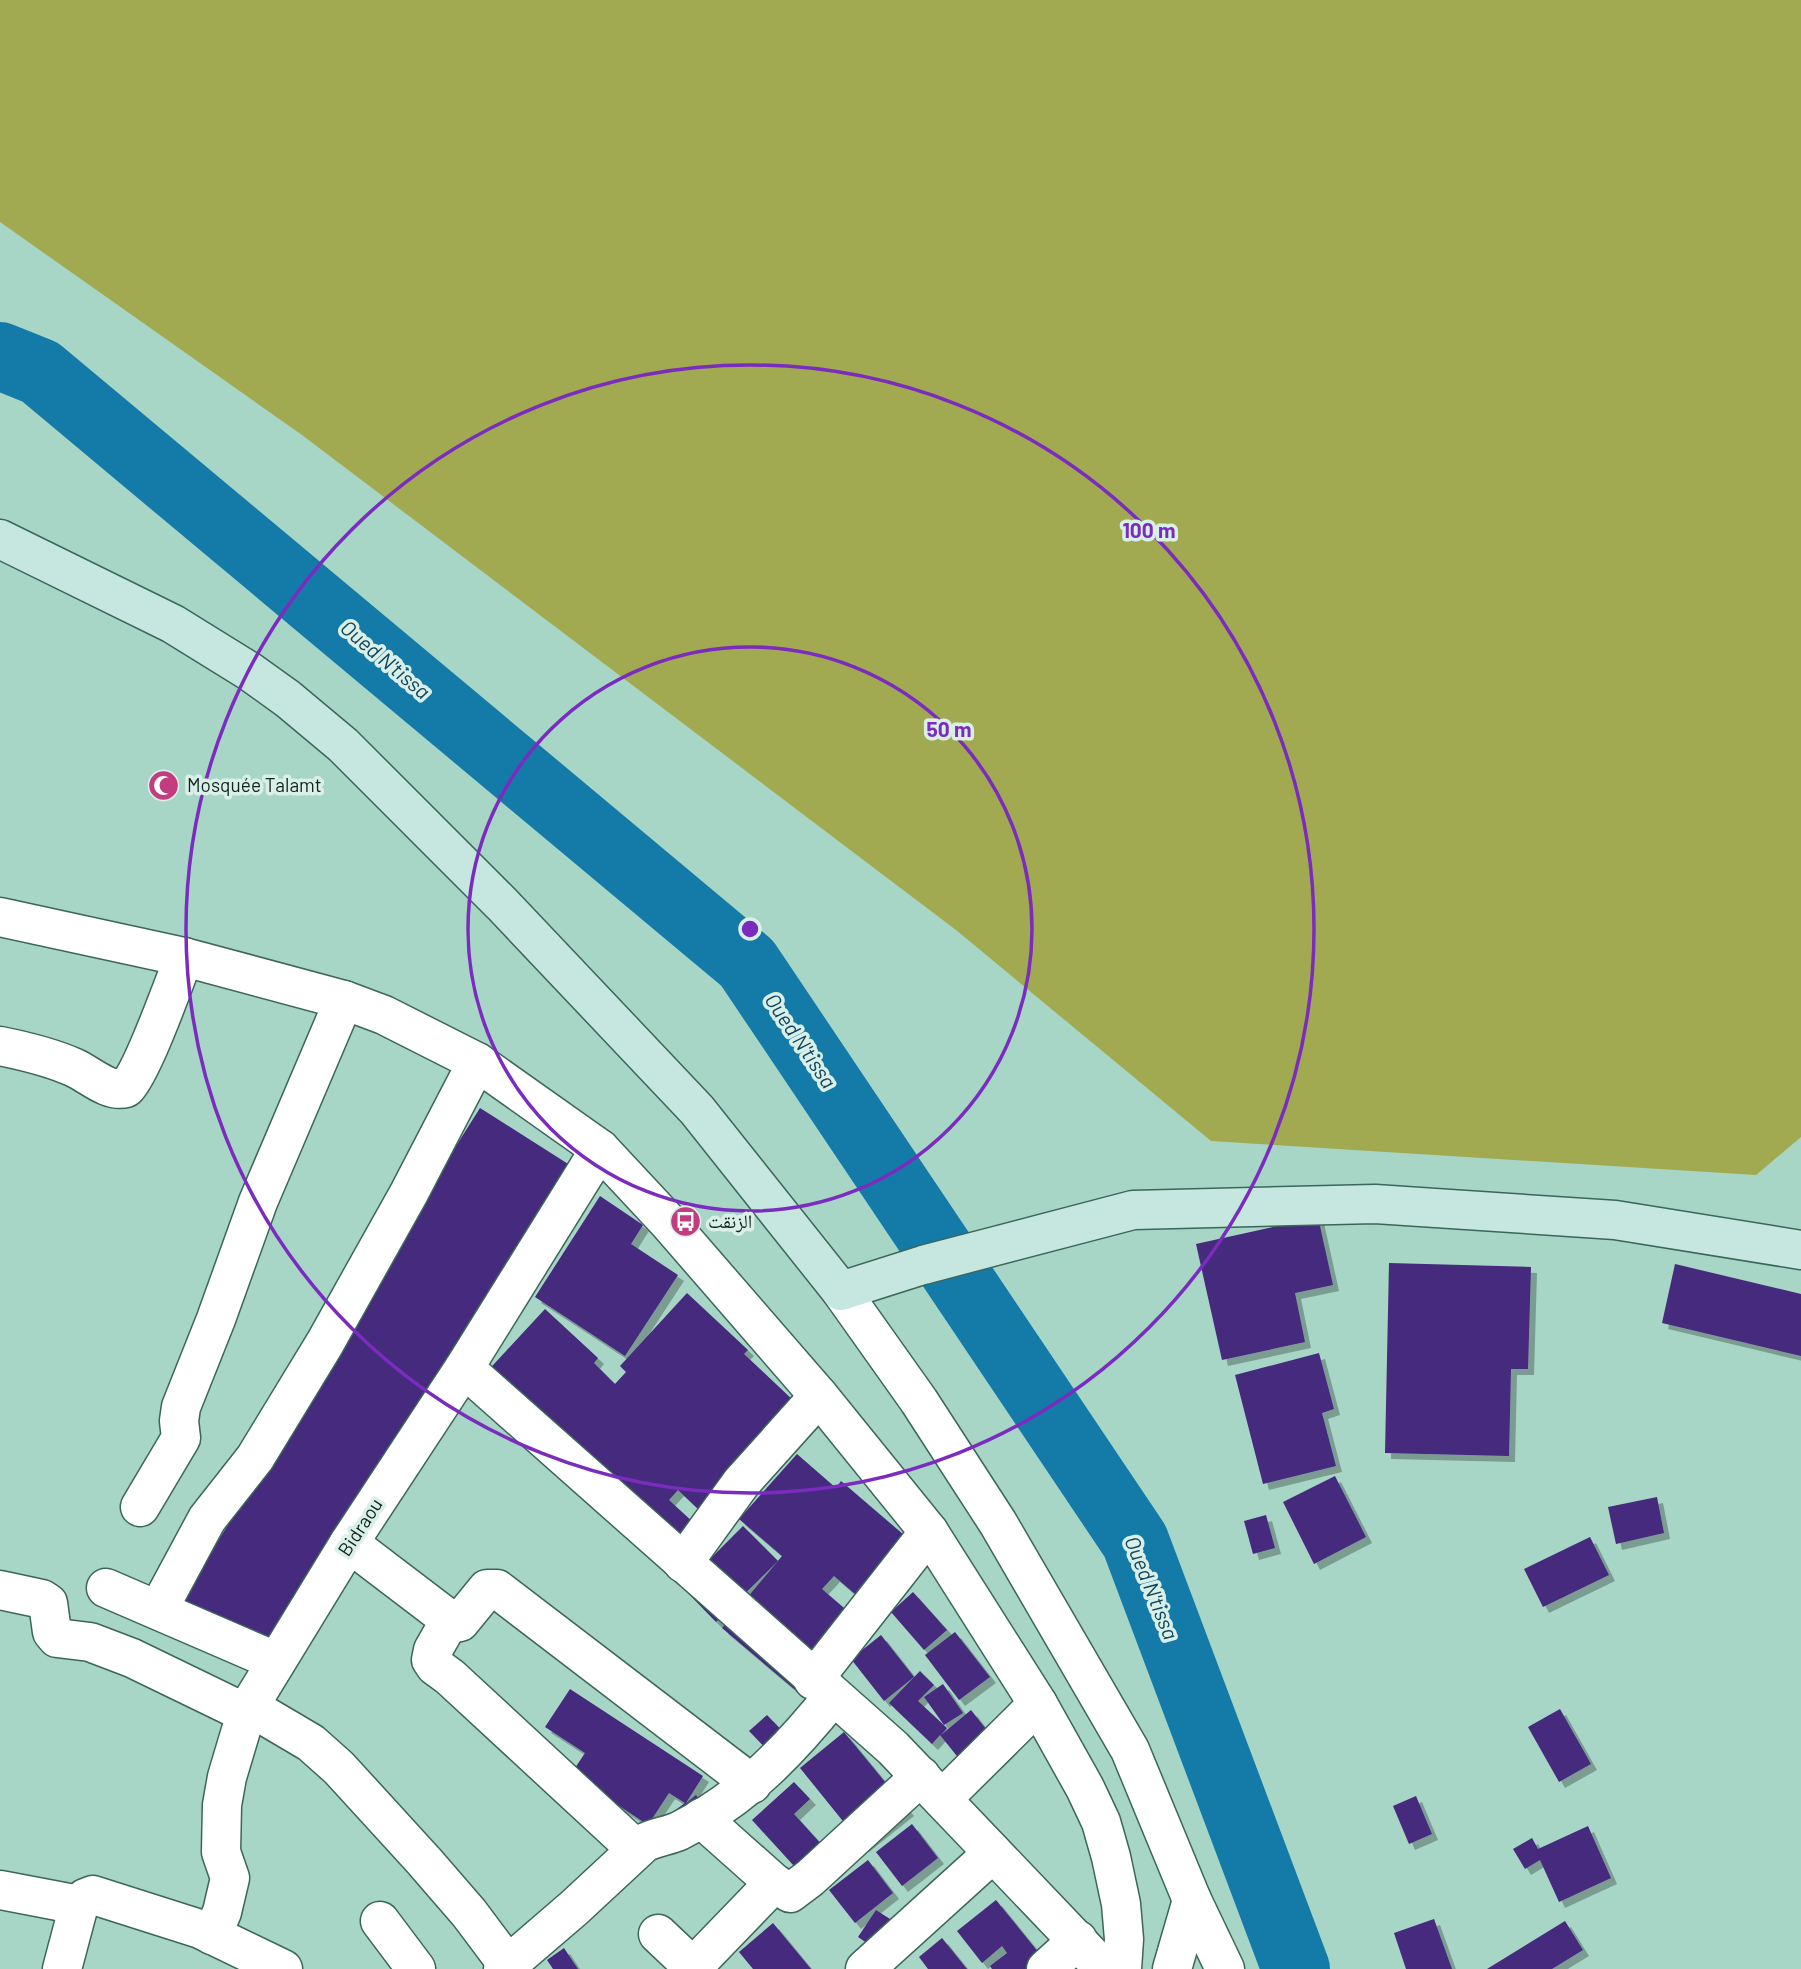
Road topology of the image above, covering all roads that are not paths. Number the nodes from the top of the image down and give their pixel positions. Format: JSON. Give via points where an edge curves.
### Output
{"nodes":[{"id":1,"x":0,"y":539,"type":"edge"},
{"id":2,"x":2,"y":925,"type":"edge"},
{"id":3,"x":184,"y":957,"type":"junction"},
{"id":4,"x":344,"y":1000,"type":"junction"},
{"id":5,"x":0,"y":1046,"type":"edge"},
{"id":6,"x":477,"y":1062,"type":"junction"},
{"id":7,"x":600,"y":1149,"type":"junction"},
{"id":8,"x":1801,"y":1250,"type":"edge"},
{"id":9,"x":841,"y":1291,"type":"junction"},
{"id":10,"x":464,"y":1368,"type":"junction"},
{"id":11,"x":819,"y":1396,"type":"junction"},
{"id":12,"x":140,"y":1507,"type":"dead end"},
{"id":13,"x":929,"y":1532,"type":"junction"},
{"id":14,"x":349,"y":1544,"type":"junction"},
{"id":15,"x":683,"y":1563,"type":"junction"},
{"id":16,"x":106,"y":1588,"type":"dead end"},
{"id":17,"x":0,"y":1590,"type":"edge"},
{"id":18,"x":158,"y":1610,"type":"junction"},
{"id":19,"x":450,"y":1620,"type":"junction"},
{"id":20,"x":275,"y":1661,"type":"junction"},
{"id":21,"x":823,"y":1688,"type":"junction"},
{"id":22,"x":1038,"y":1704,"type":"junction"},
{"id":23,"x":247,"y":1710,"type":"junction"},
{"id":24,"x":752,"y":1784,"type":"junction"},
{"id":25,"x":932,"y":1788,"type":"junction"},
{"id":26,"x":701,"y":1818,"type":"junction"},
{"id":27,"x":636,"y":1849,"type":"junction"},
{"id":28,"x":993,"y":1853,"type":"junction"},
{"id":29,"x":774,"y":1883,"type":"junction"},
{"id":30,"x":0,"y":1890,"type":"edge"},
{"id":31,"x":1192,"y":1900,"type":"junction"},
{"id":32,"x":79,"y":1905,"type":"junction"},
{"id":33,"x":380,"y":1921,"type":"dead end"},
{"id":34,"x":657,"y":1934,"type":"dead end"},
{"id":35,"x":212,"y":1935,"type":"junction"},
{"id":36,"x":1078,"y":1940,"type":"junction"},
{"id":37,"x":507,"y":1967,"type":"edge"},
{"id":38,"x":694,"y":1968,"type":"edge"},
{"id":39,"x":62,"y":1969,"type":"edge"},
{"id":40,"x":283,"y":1969,"type":"edge"},
{"id":41,"x":416,"y":1969,"type":"edge"},
{"id":42,"x":865,"y":1969,"type":"edge"},
{"id":43,"x":1046,"y":1969,"type":"edge"},
{"id":44,"x":1104,"y":1969,"type":"edge"},
{"id":45,"x":1122,"y":1969,"type":"edge"},
{"id":46,"x":1172,"y":1969,"type":"edge"},
{"id":47,"x":1225,"y":1969,"type":"edge"}],
"edges":[{"from":1,"to":9,"type":"main road","via":[[173,624],[249,671],[343,745],[697,1110]]},
{"from":2,"to":3,"type":"street"},
{"from":3,"to":4,"type":"street"},
{"from":3,"to":5,"type":"street","via":[[143,1058],[125,1088],[113,1088],[46,1057]]},
{"from":4,"to":6,"type":"street"},
{"from":4,"to":12,"type":"street","via":[[258,1202],[181,1406],[181,1438]]},
{"from":6,"to":7,"type":"street"},
{"from":6,"to":18,"type":"street","via":[[325,1343],[255,1458],[207,1519]]},
{"from":7,"to":10,"type":"street","name":"Bidraou"},
{"from":7,"to":11,"type":"street"},
{"from":8,"to":9,"type":"main road","via":[[1615,1220],[1375,1204],[1133,1210]]},
{"from":9,"to":31,"type":"street","via":[[998,1523],[1081,1664],[1130,1750]]},
{"from":10,"to":14,"type":"street","name":"Bidraou"},
{"from":10,"to":15,"type":"street"},
{"from":11,"to":13,"type":"street"},
{"from":11,"to":15,"type":"street","via":[[741,1483]]},
{"from":13,"to":21,"type":"street"},
{"from":13,"to":22,"type":"street"},
{"from":14,"to":19,"type":"street"},
{"from":14,"to":20,"type":"street","name":"Bidraou"},
{"from":15,"to":21,"type":"street"},
{"from":16,"to":18,"type":"street"},
{"from":17,"to":23,"type":"street","via":[[48,1603],[52,1632],[57,1637],[90,1642]]},
{"from":18,"to":20,"type":"street"},
{"from":19,"to":24,"type":"street","via":[[460,1622],[487,1589],[495,1588]]},
{"from":19,"to":27,"type":"street","via":[[432,1654],[435,1666]]},
{"from":20,"to":23,"type":"street","name":"Bidraou"},
{"from":21,"to":24,"type":"street","via":[[798,1740]]},
{"from":21,"to":25,"type":"street"},
{"from":22,"to":25,"type":"street"},
{"from":22,"to":45,"type":"street","via":[[1101,1822],[1121,1904]]},
{"from":23,"to":35,"type":"street","name":"Bidraou","via":[[222,1805],[221,1852],[230,1878]]},
{"from":23,"to":37,"type":"street","via":[[287,1727],[339,1768],[469,1913]]},
{"from":24,"to":26,"type":"street"},
{"from":25,"to":28,"type":"street"},
{"from":25,"to":29,"type":"street","via":[[794,1892]]},
{"from":26,"to":27,"type":"street"},
{"from":26,"to":29,"type":"street"},
{"from":27,"to":37,"type":"street"},
{"from":28,"to":36,"type":"street"},
{"from":28,"to":42,"type":"street"},
{"from":29,"to":38,"type":"street"},
{"from":30,"to":32,"type":"street"},
{"from":31,"to":46,"type":"street"},
{"from":31,"to":47,"type":"street"},
{"from":32,"to":35,"type":"street","via":[[93,1895]]},
{"from":32,"to":39,"type":"street"},
{"from":33,"to":41,"type":"street"},
{"from":34,"to":38,"type":"street"},
{"from":35,"to":40,"type":"street"},
{"from":36,"to":43,"type":"street"},
{"from":36,"to":44,"type":"street"}]}
